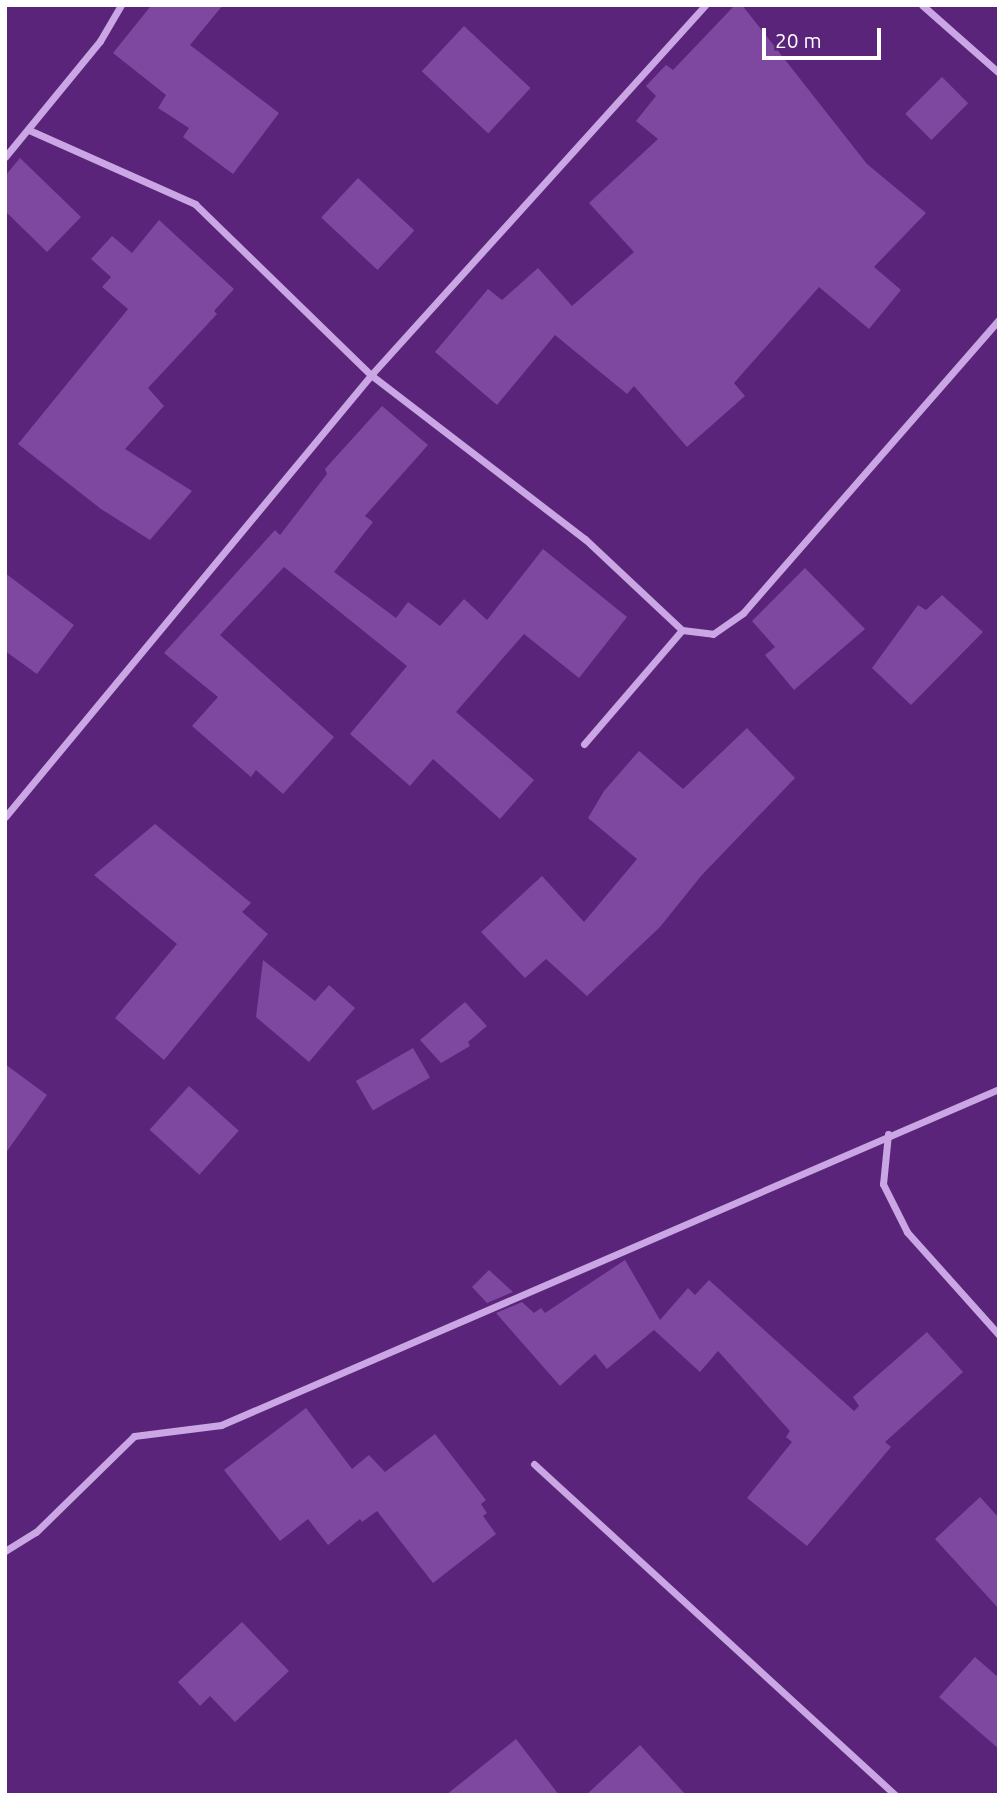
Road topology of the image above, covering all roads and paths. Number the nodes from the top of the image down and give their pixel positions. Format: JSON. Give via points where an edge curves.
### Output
{"nodes":[{"id":1,"x":121,"y":5,"type":"edge"},
{"id":2,"x":705,"y":5,"type":"edge"},
{"id":3,"x":922,"y":5,"type":"edge"},
{"id":4,"x":999,"y":73,"type":"edge"},
{"id":5,"x":29,"y":130,"type":"junction"},
{"id":6,"x":5,"y":157,"type":"edge"},
{"id":7,"x":999,"y":320,"type":"edge"},
{"id":8,"x":371,"y":375,"type":"junction"},
{"id":9,"x":681,"y":630,"type":"junction"},
{"id":10,"x":584,"y":744,"type":"dead end"},
{"id":11,"x":5,"y":817,"type":"edge"},
{"id":12,"x":999,"y":1089,"type":"edge"},
{"id":13,"x":888,"y":1134,"type":"junction"},
{"id":14,"x":999,"y":1335,"type":"edge"},
{"id":15,"x":534,"y":1464,"type":"dead end"},
{"id":16,"x":5,"y":1550,"type":"edge"},
{"id":17,"x":895,"y":1795,"type":"edge"}],
"edges":[{"from":1,"to":5,"type":"street","via":[[100,41]]},
{"from":2,"to":8,"type":"street"},
{"from":3,"to":4,"type":"street"},
{"from":5,"to":6,"type":"street"},
{"from":5,"to":8,"type":"street","via":[[195,204]]},
{"from":7,"to":9,"type":"street","via":[[743,613],[713,634]]},
{"from":8,"to":9,"type":"street","via":[[585,539]]},
{"from":8,"to":11,"type":"street"},
{"from":9,"to":10,"type":"street"},
{"from":12,"to":13,"type":"street"},
{"from":13,"to":14,"type":"street","via":[[883,1184],[907,1232]]},
{"from":13,"to":16,"type":"street","via":[[221,1425],[134,1436],[36,1532]]},
{"from":15,"to":17,"type":"street"}]}
